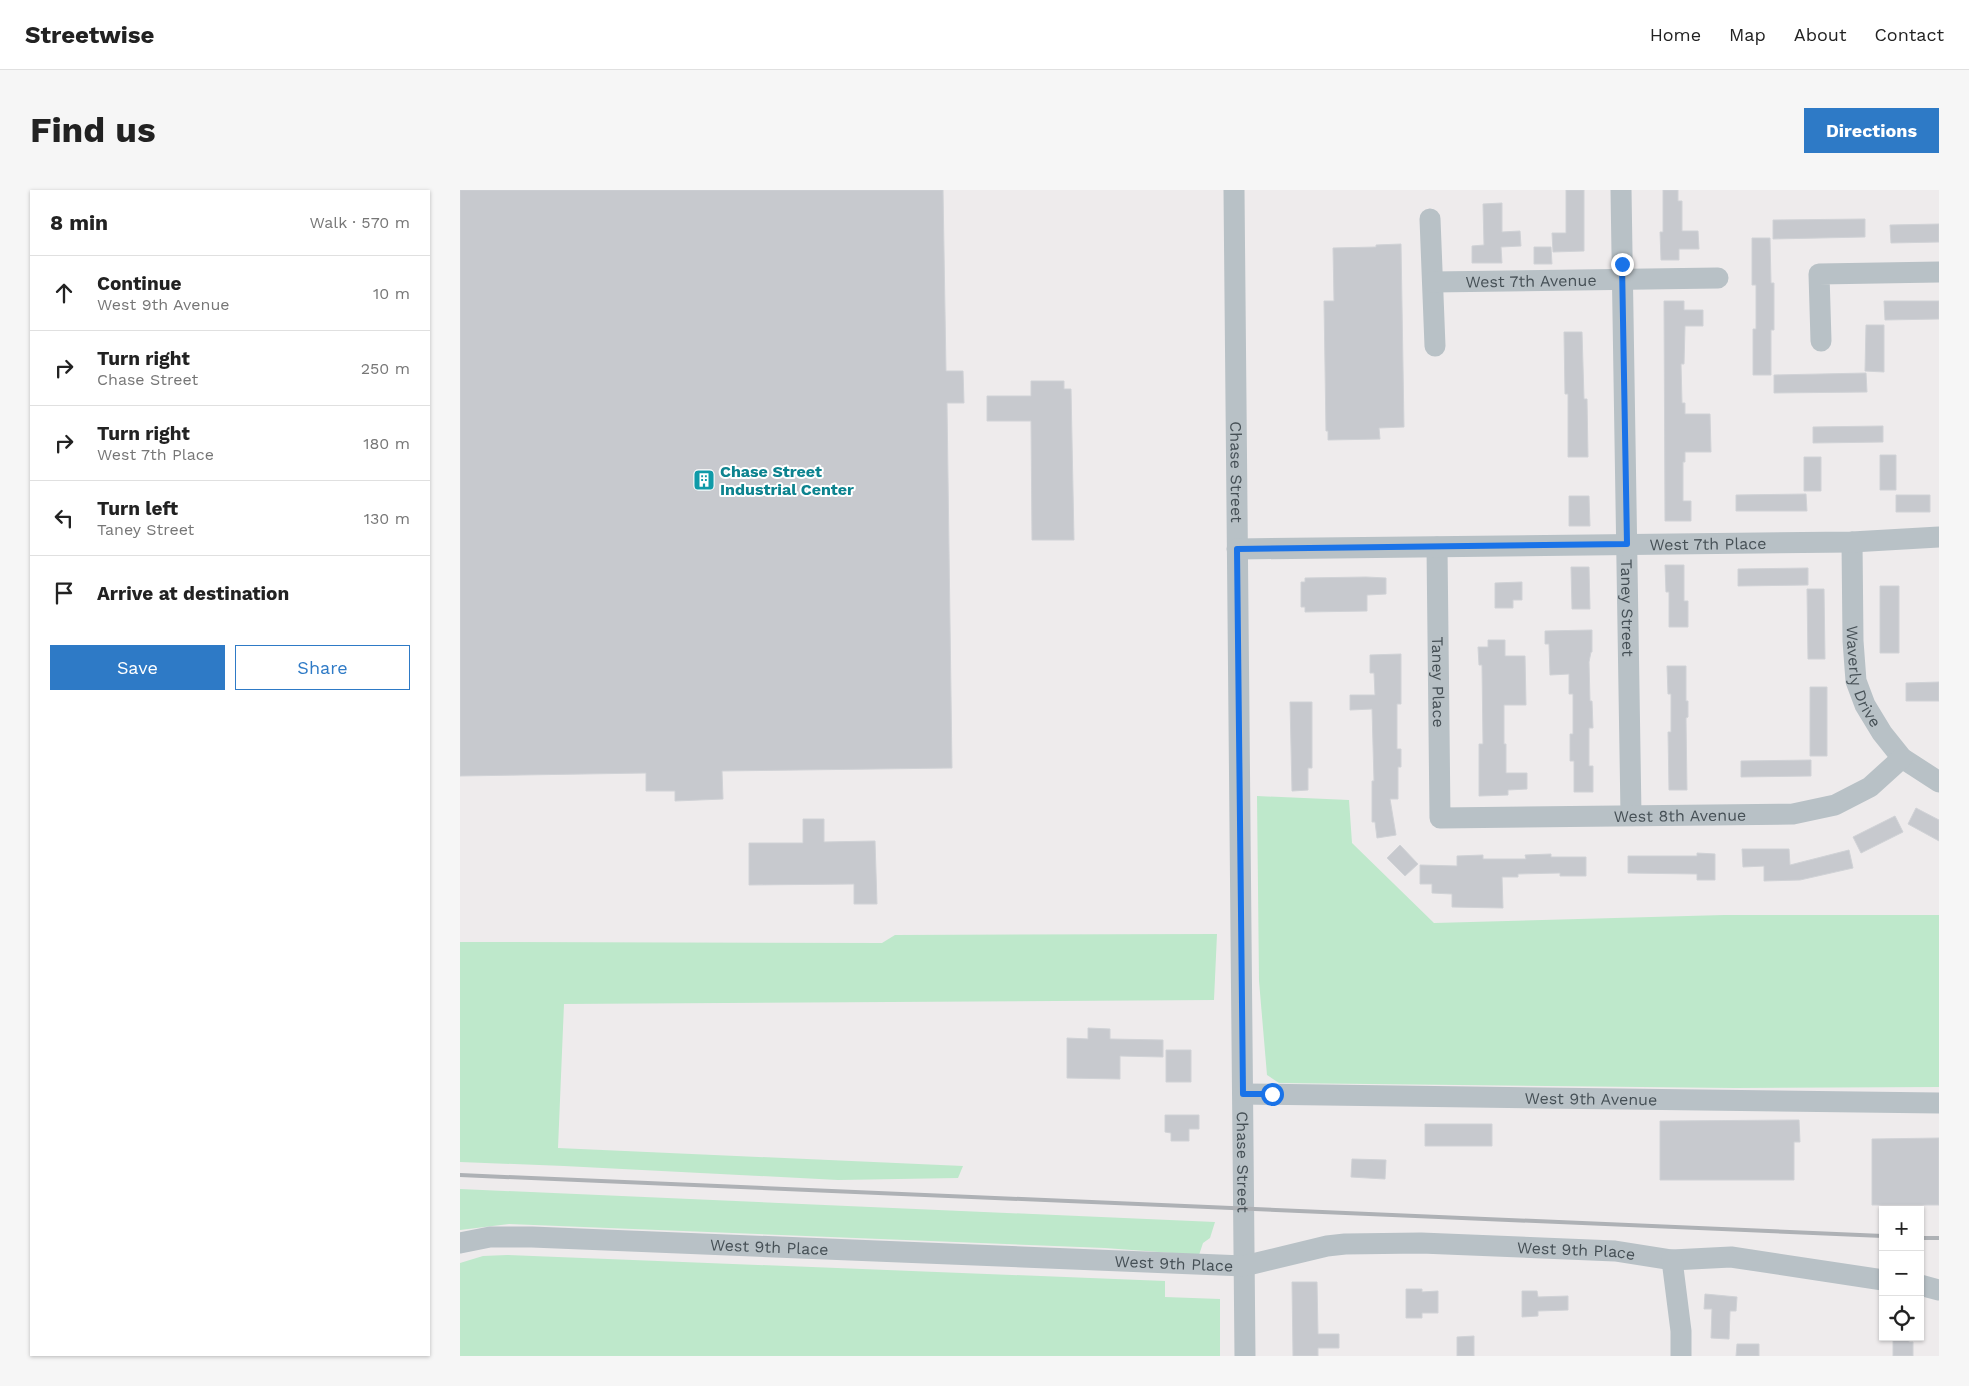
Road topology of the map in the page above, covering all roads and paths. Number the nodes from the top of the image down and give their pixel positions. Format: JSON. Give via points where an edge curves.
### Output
{"nodes":[{"id":1,"x":1234,"y":190,"type":"edge"},
{"id":2,"x":1621,"y":190,"type":"edge"},
{"id":3,"x":1430,"y":219,"type":"dead end"},
{"id":4,"x":1939,"y":272,"type":"edge"},
{"id":5,"x":1718,"y":278,"type":"dead end"},
{"id":6,"x":1622,"y":279,"type":"junction"},
{"id":7,"x":1433,"y":282,"type":"junction"},
{"id":8,"x":1821,"y":341,"type":"dead end"},
{"id":9,"x":1435,"y":346,"type":"dead end"},
{"id":10,"x":1939,"y":537,"type":"edge"},
{"id":11,"x":1852,"y":542,"type":"junction"},
{"id":12,"x":1627,"y":544,"type":"junction"},
{"id":13,"x":1437,"y":547,"type":"junction"},
{"id":14,"x":1237,"y":549,"type":"junction"},
{"id":15,"x":1902,"y":758,"type":"junction"},
{"id":16,"x":1939,"y":782,"type":"edge"},
{"id":17,"x":1631,"y":815,"type":"junction"},
{"id":18,"x":1440,"y":818,"type":"joint"},
{"id":19,"x":1243,"y":1094,"type":"junction"},
{"id":20,"x":1939,"y":1102,"type":"edge"},
{"id":21,"x":460,"y":1243,"type":"edge"},
{"id":22,"x":1672,"y":1260,"type":"junction"},
{"id":23,"x":1244,"y":1266,"type":"junction"},
{"id":24,"x":1879,"y":1279,"type":"edge"},
{"id":25,"x":1924,"y":1287,"type":"edge"},
{"id":26,"x":1939,"y":1290,"type":"edge"},
{"id":27,"x":1245,"y":1356,"type":"edge"},
{"id":28,"x":1681,"y":1356,"type":"edge"}],
"edges":[{"from":1,"to":14,"type":"street","name":"Chase Street"},
{"from":2,"to":6,"type":"street","name":"Taney Street"},
{"from":3,"to":7,"type":"street"},
{"from":4,"to":8,"type":"street","via":[[1819,274]]},
{"from":5,"to":6,"type":"street","name":"West 7th Avenue"},
{"from":6,"to":7,"type":"street","name":"West 7th Avenue"},
{"from":6,"to":12,"type":"street","name":"Taney Street"},
{"from":7,"to":9,"type":"street"},
{"from":10,"to":11,"type":"street","name":"West 7th Place"},
{"from":11,"to":12,"type":"street","name":"West 7th Place"},
{"from":11,"to":15,"type":"street","name":"Waverly Drive","via":[[1856,680],[1865,706]]},
{"from":12,"to":13,"type":"street","name":"West 7th Place"},
{"from":12,"to":17,"type":"street","name":"Taney Street"},
{"from":13,"to":14,"type":"street","name":"West 7th Place"},
{"from":13,"to":18,"type":"street","name":"Taney Place"},
{"from":14,"to":19,"type":"street","name":"Chase Street"},
{"from":15,"to":16,"type":"street","name":"Waverly Drive"},
{"from":15,"to":17,"type":"street","name":"West 8th Avenue","via":[[1870,788],[1835,805],[1793,814]]},
{"from":17,"to":18,"type":"street","name":"West 8th Avenue"},
{"from":19,"to":20,"type":"street","name":"West 9th Avenue"},
{"from":19,"to":23,"type":"street","name":"Chase Street"},
{"from":21,"to":23,"type":"street","name":"West 9th Place","via":[[490,1237],[524,1236]]},
{"from":22,"to":23,"type":"street","name":"West 9th Place","via":[[1615,1251],[1421,1243],[1327,1246]]},
{"from":22,"to":24,"type":"street","name":"West 9th Place","via":[[1732,1257]]},
{"from":22,"to":28,"type":"street"},
{"from":23,"to":27,"type":"street","name":"Chase Street"},
{"from":25,"to":26,"type":"street"}]}
